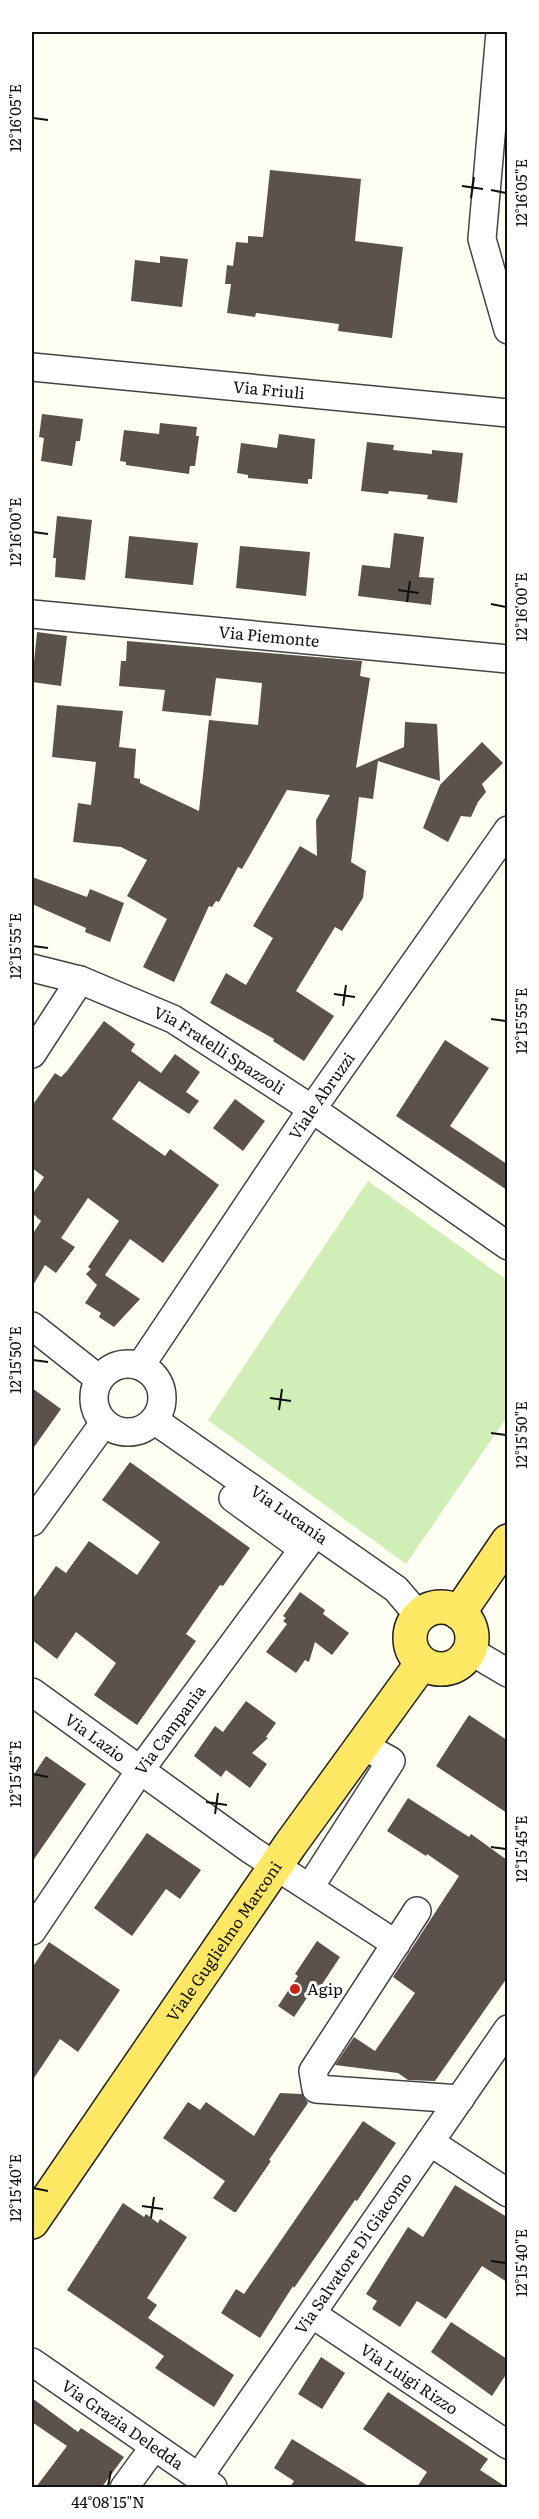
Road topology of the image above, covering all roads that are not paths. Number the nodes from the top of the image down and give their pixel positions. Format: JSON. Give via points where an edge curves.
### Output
{"nodes":[{"id":1,"x":500,"y":32,"type":"edge"},
{"id":2,"x":507,"y":330,"type":"edge"},
{"id":3,"x":32,"y":366,"type":"edge"},
{"id":4,"x":507,"y":413,"type":"edge"},
{"id":5,"x":32,"y":614,"type":"edge"},
{"id":6,"x":507,"y":660,"type":"edge"},
{"id":7,"x":507,"y":830,"type":"edge"},
{"id":8,"x":32,"y":968,"type":"edge"},
{"id":9,"x":80,"y":980,"type":"junction"},
{"id":10,"x":32,"y":1054,"type":"edge"},
{"id":11,"x":312,"y":1109,"type":"junction"},
{"id":12,"x":507,"y":1246,"type":"edge"},
{"id":13,"x":32,"y":1326,"type":"edge"},
{"id":14,"x":141,"y":1365,"type":"junction"},
{"id":15,"x":99,"y":1379,"type":"junction"},
{"id":16,"x":154,"y":1420,"type":"junction"},
{"id":17,"x":104,"y":1423,"type":"junction"},
{"id":18,"x":161,"y":1447,"type":"dead end"},
{"id":19,"x":32,"y":1522,"type":"edge"},
{"id":20,"x":309,"y":1541,"type":"junction"},
{"id":21,"x":507,"y":1541,"type":"edge"},
{"id":22,"x":459,"y":1613,"type":"junction"},
{"id":23,"x":418,"y":1616,"type":"junction"},
{"id":24,"x":469,"y":1650,"type":"junction"},
{"id":25,"x":422,"y":1663,"type":"junction"},
{"id":26,"x":507,"y":1673,"type":"edge"},
{"id":27,"x":32,"y":1692,"type":"edge"},
{"id":28,"x":362,"y":1745,"type":"junction"},
{"id":29,"x":141,"y":1769,"type":"junction"},
{"id":30,"x":276,"y":1866,"type":"junction"},
{"id":31,"x":310,"y":1887,"type":"junction"},
{"id":32,"x":417,"y":1911,"type":"dead end"},
{"id":33,"x":32,"y":1931,"type":"edge"},
{"id":34,"x":396,"y":1944,"type":"junction"},
{"id":35,"x":507,"y":2029,"type":"edge"},
{"id":36,"x":460,"y":2099,"type":"junction"},
{"id":37,"x":430,"y":2142,"type":"junction"},
{"id":38,"x":507,"y":2193,"type":"edge"},
{"id":39,"x":32,"y":2222,"type":"edge"},
{"id":40,"x":312,"y":2314,"type":"junction"},
{"id":41,"x":32,"y":2362,"type":"edge"},
{"id":42,"x":507,"y":2445,"type":"edge"},
{"id":43,"x":154,"y":2447,"type":"junction"},
{"id":44,"x":206,"y":2483,"type":"edge"},
{"id":45,"x":124,"y":2487,"type":"edge"}],
"edges":[{"from":1,"to":2,"type":"street","via":[[482,238]]},
{"from":3,"to":4,"type":"street","name":"Via Friuli"},
{"from":5,"to":6,"type":"street","name":"Via Piemonte"},
{"from":7,"to":11,"type":"street","name":"Viale Abruzzi"},
{"from":8,"to":9,"type":"street","name":"Via Fratelli Spazzoli"},
{"from":9,"to":10,"type":"street"},
{"from":9,"to":11,"type":"street","name":"Via Fratelli Spazzoli","via":[[173,1019]]},
{"from":11,"to":12,"type":"street","name":"Via Fratelli Spazzoli"},
{"from":11,"to":14,"type":"street","name":"Viale Abruzzi"},
{"from":13,"to":15,"type":"street"},
{"from":14,"to":15,"type":"street","via":[[118,1364]]},
{"from":14,"to":16,"type":"street","via":[[158,1379],[161,1389],[163,1400]]},
{"from":15,"to":17,"type":"street","via":[[94,1407]]},
{"from":16,"to":17,"type":"street","via":[[146,1427],[124,1432]]},
{"from":16,"to":20,"type":"street","name":"Via Lucania"},
{"from":17,"to":19,"type":"street"},
{"from":18,"to":20,"type":"street"},
{"from":20,"to":23,"type":"street","name":"Via Lucania","via":[[396,1589]]},
{"from":20,"to":29,"type":"street","name":"Via Campania"},
{"from":21,"to":22,"type":"main road"},
{"from":22,"to":23,"type":"main road","via":[[439,1607]]},
{"from":22,"to":24,"type":"main road","via":[[470,1629]]},
{"from":23,"to":25,"type":"main road","via":[[410,1636],[415,1656]]},
{"from":24,"to":25,"type":"main road","via":[[462,1660],[443,1669]]},
{"from":24,"to":26,"type":"street"},
{"from":25,"to":28,"type":"main road","name":"Viale Guglielmo Marconi"},
{"from":27,"to":29,"type":"street","name":"Via Lazio"},
{"from":28,"to":30,"type":"main road","name":"Viale Guglielmo Marconi"},
{"from":28,"to":31,"type":"street","via":[[391,1761]]},
{"from":29,"to":30,"type":"street","name":"Via Lazio"},
{"from":29,"to":33,"type":"street","name":"Via Campania"},
{"from":30,"to":31,"type":"street","name":"Via Lazio"},
{"from":30,"to":39,"type":"main road","name":"Viale Guglielmo Marconi"},
{"from":31,"to":34,"type":"street","name":"Via Lazio"},
{"from":32,"to":34,"type":"street"},
{"from":34,"to":36,"type":"street","via":[[313,2071],[316,2089]]},
{"from":35,"to":36,"type":"street","name":"Via Salvatore Di Giacomo"},
{"from":36,"to":37,"type":"street","name":"Via Salvatore Di Giacomo"},
{"from":37,"to":38,"type":"street"},
{"from":37,"to":40,"type":"street","name":"Via Salvatore Di Giacomo"},
{"from":40,"to":42,"type":"street","name":"Via Luigi Rizzo"},
{"from":40,"to":44,"type":"street","name":"Via Salvatore Di Giacomo"},
{"from":41,"to":43,"type":"street","name":"Via Grazia Deledda"},
{"from":43,"to":44,"type":"street","name":"Via Grazia Deledda"},
{"from":43,"to":45,"type":"street"}]}
